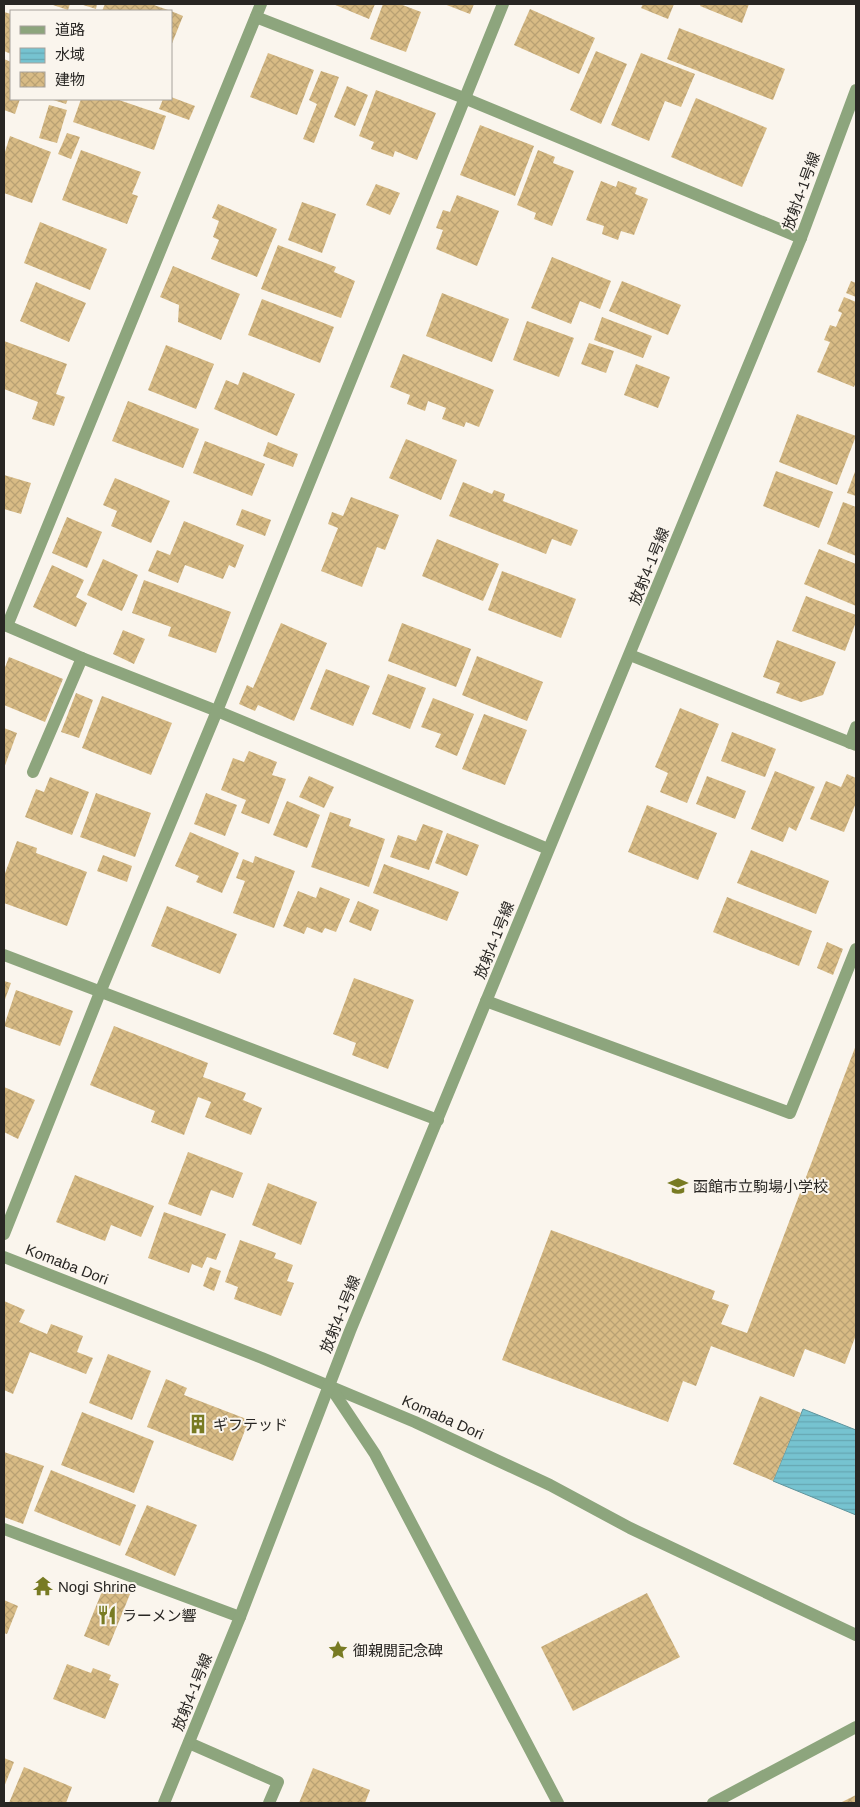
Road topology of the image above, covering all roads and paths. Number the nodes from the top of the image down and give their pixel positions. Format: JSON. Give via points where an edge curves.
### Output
{"nodes":[{"id":1,"x":261,"y":4,"type":"edge"},
{"id":2,"x":503,"y":4,"type":"edge"},
{"id":3,"x":256,"y":17,"type":"junction"},
{"id":4,"x":856,"y":90,"type":"edge"},
{"id":5,"x":464,"y":98,"type":"junction"},
{"id":6,"x":801,"y":238,"type":"junction"},
{"id":7,"x":630,"y":655,"type":"junction"},
{"id":8,"x":82,"y":658,"type":"junction"},
{"id":9,"x":217,"y":711,"type":"junction"},
{"id":10,"x":856,"y":727,"type":"edge"},
{"id":11,"x":853,"y":744,"type":"edge"},
{"id":12,"x":33,"y":772,"type":"dead end"},
{"id":13,"x":548,"y":849,"type":"junction"},
{"id":14,"x":856,"y":949,"type":"edge"},
{"id":15,"x":4,"y":955,"type":"edge"},
{"id":16,"x":101,"y":990,"type":"junction"},
{"id":17,"x":486,"y":1001,"type":"junction"},
{"id":18,"x":438,"y":1120,"type":"junction"},
{"id":19,"x":4,"y":1234,"type":"edge"},
{"id":20,"x":4,"y":1257,"type":"edge"},
{"id":21,"x":329,"y":1385,"type":"junction"},
{"id":22,"x":4,"y":1529,"type":"edge"},
{"id":23,"x":240,"y":1617,"type":"junction"},
{"id":24,"x":856,"y":1636,"type":"edge"},
{"id":25,"x":856,"y":1726,"type":"edge"},
{"id":26,"x":189,"y":1743,"type":"junction"},
{"id":27,"x":164,"y":1803,"type":"edge"},
{"id":28,"x":269,"y":1803,"type":"edge"},
{"id":29,"x":558,"y":1803,"type":"edge"},
{"id":30,"x":713,"y":1803,"type":"edge"}],
"edges":[{"from":1,"to":3,"type":"street"},
{"from":2,"to":5,"type":"street"},
{"from":3,"to":5,"type":"street"},
{"from":3,"to":8,"type":"street","via":[[7,626]]},
{"from":4,"to":6,"type":"street","name":"放射4-1号線"},
{"from":5,"to":6,"type":"street"},
{"from":5,"to":9,"type":"street"},
{"from":6,"to":7,"type":"street","name":"放射4-1号線"},
{"from":7,"to":11,"type":"street"},
{"from":7,"to":13,"type":"street","name":"放射4-1号線"},
{"from":8,"to":9,"type":"street"},
{"from":8,"to":12,"type":"street"},
{"from":9,"to":13,"type":"street"},
{"from":9,"to":16,"type":"street"},
{"from":10,"to":11,"type":"street"},
{"from":13,"to":17,"type":"street","name":"放射4-1号線"},
{"from":14,"to":17,"type":"street","via":[[790,1113]]},
{"from":15,"to":16,"type":"street"},
{"from":16,"to":18,"type":"street"},
{"from":16,"to":19,"type":"street"},
{"from":17,"to":18,"type":"street","name":"放射4-1号線"},
{"from":18,"to":21,"type":"street","name":"放射4-1号線"},
{"from":20,"to":21,"type":"street","name":"Komaba Dori"},
{"from":21,"to":23,"type":"street","name":"放射4-1号線"},
{"from":21,"to":24,"type":"street","name":"Komaba Dori","via":[[550,1485],[630,1528]]},
{"from":21,"to":29,"type":"street","via":[[375,1454]]},
{"from":22,"to":23,"type":"street"},
{"from":23,"to":26,"type":"street","name":"放射4-1号線"},
{"from":25,"to":30,"type":"street"},
{"from":26,"to":27,"type":"street","name":"放射4-1号線"},
{"from":26,"to":28,"type":"street","via":[[278,1782]]}]}
